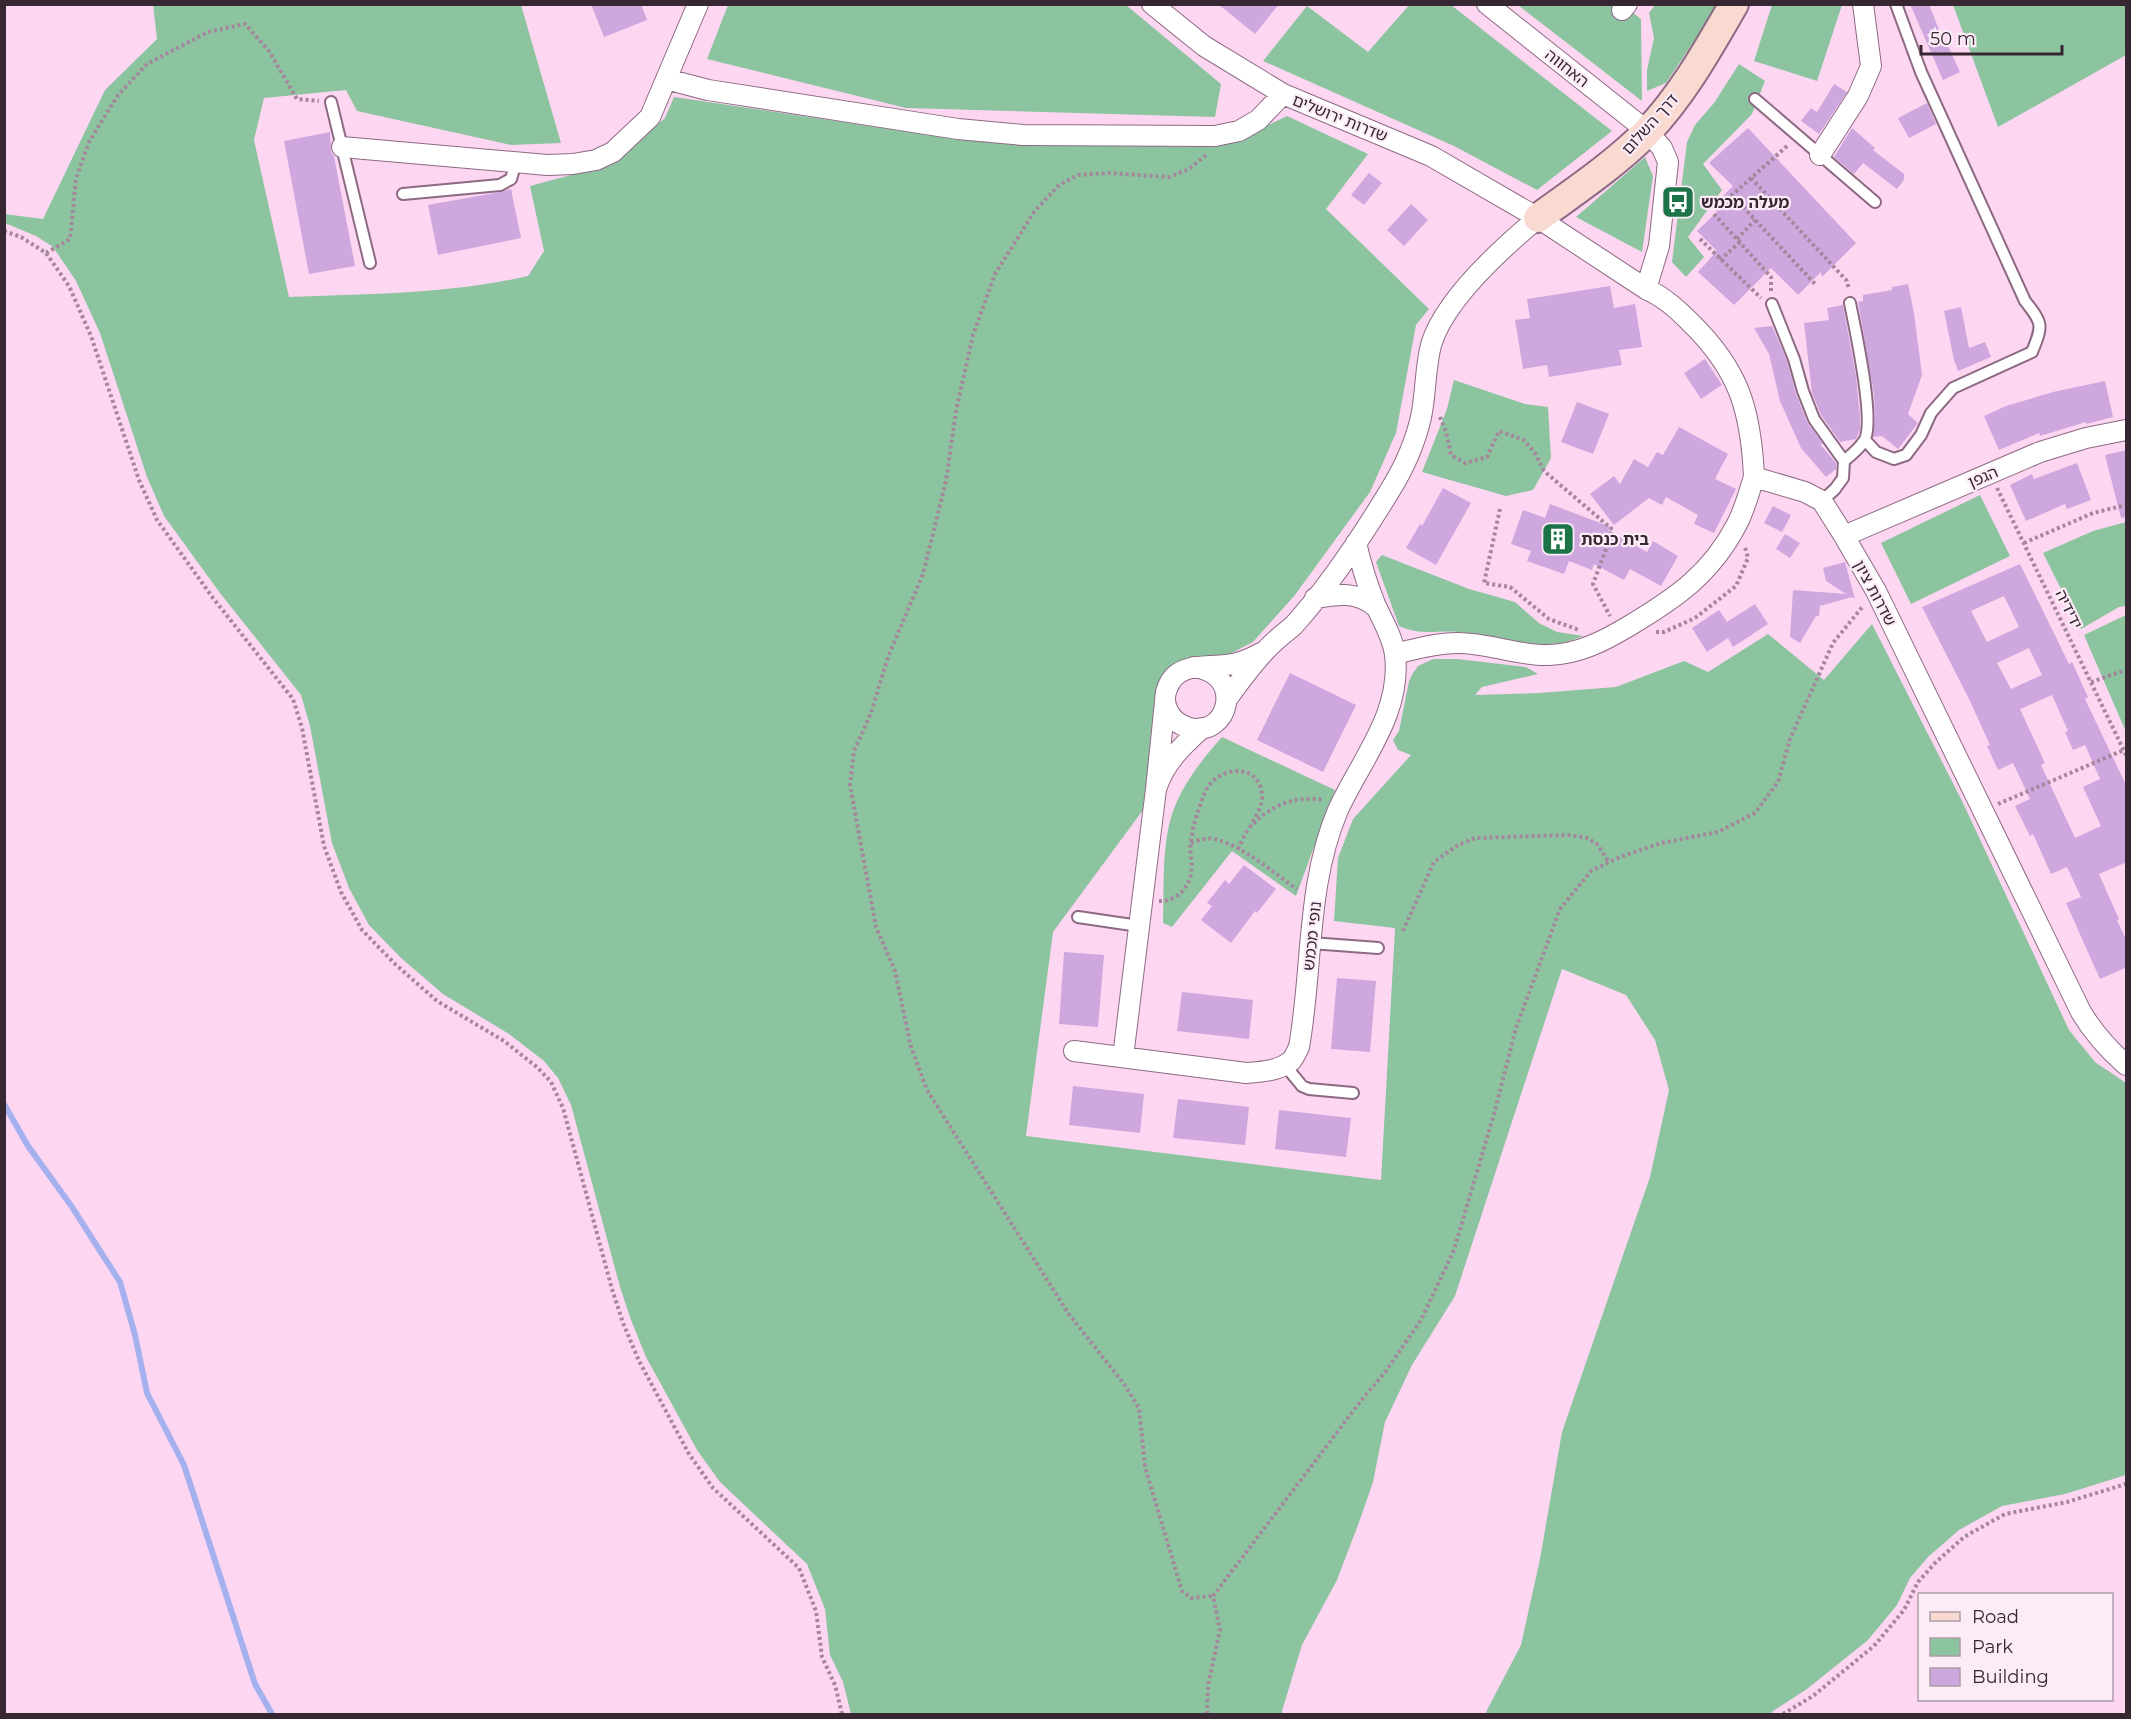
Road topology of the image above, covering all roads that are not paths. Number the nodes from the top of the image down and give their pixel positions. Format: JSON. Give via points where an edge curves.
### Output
{"nodes":[{"id":1,"x":698,"y":4,"type":"edge"},
{"id":2,"x":1152,"y":4,"type":"edge"},
{"id":3,"x":1487,"y":4,"type":"edge"},
{"id":4,"x":1734,"y":4,"type":"edge"},
{"id":5,"x":1863,"y":4,"type":"edge"},
{"id":6,"x":1896,"y":4,"type":"edge"},
{"id":7,"x":666,"y":79,"type":"junction"},
{"id":8,"x":1283,"y":94,"type":"junction"},
{"id":9,"x":1755,"y":99,"type":"dead end"},
{"id":10,"x":331,"y":102,"type":"road end"},
{"id":11,"x":1647,"y":131,"type":"junction"},
{"id":12,"x":342,"y":147,"type":"junction"},
{"id":13,"x":1820,"y":155,"type":"junction"},
{"id":14,"x":516,"y":162,"type":"junction"},
{"id":15,"x":403,"y":194,"type":"dead end"},
{"id":16,"x":1875,"y":202,"type":"dead end"},
{"id":17,"x":1538,"y":218,"type":"junction"},
{"id":18,"x":370,"y":263,"type":"dead end"},
{"id":19,"x":1646,"y":289,"type":"junction"},
{"id":20,"x":1850,"y":303,"type":"road end"},
{"id":21,"x":1772,"y":304,"type":"road end"},
{"id":22,"x":2127,"y":430,"type":"edge"},
{"id":23,"x":1865,"y":440,"type":"junction"},
{"id":24,"x":1844,"y":461,"type":"junction"},
{"id":25,"x":1754,"y":477,"type":"junction"},
{"id":26,"x":1822,"y":501,"type":"junction"},
{"id":27,"x":1844,"y":536,"type":"junction"},
{"id":28,"x":1356,"y":543,"type":"junction"},
{"id":29,"x":1315,"y":598,"type":"junction"},
{"id":30,"x":1377,"y":608,"type":"junction"},
{"id":31,"x":1268,"y":648,"type":"junction"},
{"id":32,"x":1395,"y":654,"type":"junction"},
{"id":33,"x":1194,"y":667,"type":"junction"},
{"id":34,"x":1227,"y":699,"type":"junction"},
{"id":35,"x":1165,"y":702,"type":"junction"},
{"id":36,"x":1203,"y":728,"type":"junction"},
{"id":37,"x":1156,"y":789,"type":"junction"},
{"id":38,"x":1078,"y":917,"type":"dead end"},
{"id":39,"x":1139,"y":926,"type":"junction"},
{"id":40,"x":1311,"y":943,"type":"junction"},
{"id":41,"x":1378,"y":948,"type":"dead end"},
{"id":42,"x":1074,"y":1052,"type":"dead end"},
{"id":43,"x":2123,"y":1055,"type":"edge"},
{"id":44,"x":1123,"y":1057,"type":"junction"},
{"id":45,"x":1284,"y":1064,"type":"junction"},
{"id":46,"x":1353,"y":1093,"type":"dead end"}],
"edges":[{"from":1,"to":7,"type":"street"},
{"from":2,"to":8,"type":"street","name":"שדרות ירושלים","via":[[1204,46]]},
{"from":3,"to":11,"type":"street","name":"האחווה"},
{"from":4,"to":11,"type":"street","name":"דרך השלום","via":[[1677,95]]},
{"from":5,"to":13,"type":"street","via":[[1871,66],[1858,96]]},
{"from":6,"to":23,"type":"lane","via":[[1921,72],[2025,301],[2039,319],[2040,332],[2032,352],[1953,388],[1931,412],[1906,455],[1894,459],[1876,452]]},
{"from":7,"to":8,"type":"street","via":[[708,90],[958,129],[1023,135],[1215,135],[1239,131],[1258,120]]},
{"from":7,"to":14,"type":"street","via":[[650,117],[613,152],[573,164]]},
{"from":8,"to":17,"type":"street","name":"שדרות ירושלים","via":[[1431,156]]},
{"from":9,"to":13,"type":"lane"},
{"from":10,"to":12,"type":"lane"},
{"from":11,"to":17,"type":"street","name":"דרך השלום","via":[[1620,157]]},
{"from":11,"to":19,"type":"street","name":"האחווה","via":[[1668,162],[1659,246]]},
{"from":12,"to":14,"type":"street"},
{"from":12,"to":18,"type":"lane"},
{"from":13,"to":16,"type":"lane"},
{"from":14,"to":15,"type":"lane","via":[[511,179],[500,185]]},
{"from":17,"to":19,"type":"street"},
{"from":17,"to":28,"type":"street","via":[[1478,274],[1443,320],[1431,345],[1421,417],[1410,454]]},
{"from":19,"to":25,"type":"street","via":[[1682,314],[1726,363],[1744,403],[1753,439]]},
{"from":20,"to":23,"type":"lane","via":[[1868,422]]},
{"from":21,"to":24,"type":"lane","via":[[1814,419]]},
{"from":22,"to":27,"type":"street","name":"הגפן","via":[[2040,452]]},
{"from":23,"to":24,"type":"lane"},
{"from":24,"to":26,"type":"lane","via":[[1843,478]]},
{"from":25,"to":26,"type":"street"},
{"from":25,"to":32,"type":"street","via":[[1738,524],[1693,584],[1666,604],[1589,647],[1569,653],[1529,654],[1460,643]]},
{"from":26,"to":27,"type":"street","name":"שדרות ציון"},
{"from":27,"to":43,"type":"street","name":"שדרות ציון","via":[[1876,591],[2081,1012],[2090,1027]]},
{"from":28,"to":29,"type":"street"},
{"from":28,"to":30,"type":"street","name":"נופי מכמש"},
{"from":29,"to":30,"type":"street","via":[[1352,596],[1366,599]]},
{"from":29,"to":31,"type":"street"},
{"from":30,"to":32,"type":"street","name":"נופי מכמש"},
{"from":31,"to":33,"type":"street","via":[[1251,659],[1228,665]]},
{"from":31,"to":34,"type":"street"},
{"from":32,"to":40,"type":"street","name":"נופי מכמש","via":[[1387,717],[1339,810],[1321,864]]},
{"from":33,"to":34,"type":"street","via":[[1214,672],[1226,689]]},
{"from":33,"to":35,"type":"street","via":[[1176,674],[1165,692]]},
{"from":34,"to":36,"type":"street","via":[[1220,718]]},
{"from":35,"to":36,"type":"street","via":[[1174,720],[1182,726]]},
{"from":35,"to":37,"type":"street"},
{"from":36,"to":37,"type":"street","via":[[1172,756]]},
{"from":37,"to":39,"type":"street"},
{"from":38,"to":39,"type":"lane"},
{"from":39,"to":44,"type":"street"},
{"from":40,"to":41,"type":"lane"},
{"from":40,"to":45,"type":"street","name":"נופי מכמש","via":[[1299,1047]]},
{"from":42,"to":44,"type":"street"},
{"from":44,"to":45,"type":"street","via":[[1246,1073]]},
{"from":45,"to":46,"type":"lane","via":[[1309,1089]]}]}
